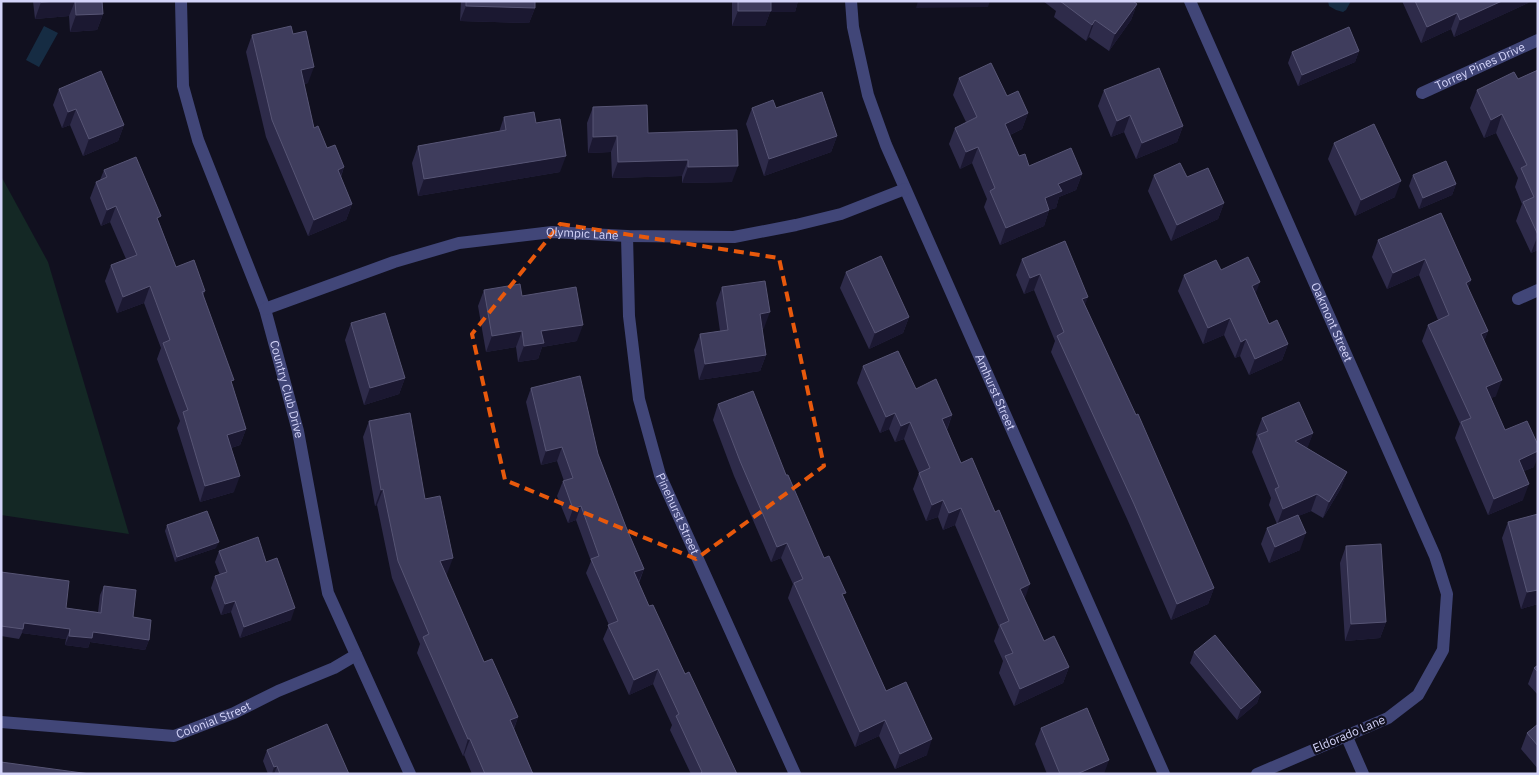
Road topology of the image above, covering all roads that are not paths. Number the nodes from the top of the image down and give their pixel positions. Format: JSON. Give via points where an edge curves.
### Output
{"nodes":[{"id":1,"x":181,"y":1,"type":"edge"},
{"id":2,"x":851,"y":1,"type":"edge"},
{"id":3,"x":1190,"y":1,"type":"edge"},
{"id":4,"x":1538,"y":40,"type":"edge"},
{"id":5,"x":1422,"y":93,"type":"dead end"},
{"id":6,"x":905,"y":189,"type":"junction"},
{"id":7,"x":627,"y":236,"type":"junction"},
{"id":8,"x":1538,"y":290,"type":"edge"},
{"id":9,"x":1518,"y":299,"type":"dead end"},
{"id":10,"x":265,"y":310,"type":"junction"},
{"id":11,"x":1443,"y":650,"type":"joint"},
{"id":12,"x":356,"y":655,"type":"junction"},
{"id":13,"x":1,"y":722,"type":"edge"},
{"id":14,"x":1346,"y":735,"type":"junction"},
{"id":15,"x":410,"y":774,"type":"edge"},
{"id":16,"x":795,"y":774,"type":"edge"},
{"id":17,"x":1164,"y":774,"type":"edge"},
{"id":18,"x":1257,"y":774,"type":"edge"},
{"id":19,"x":1363,"y":774,"type":"edge"}],
"edges":[{"from":1,"to":10,"type":"street","name":"Country Club Drive","via":[[183,86],[198,140]]},
{"from":2,"to":6,"type":"street","name":"Amhurst Street","via":[[853,27],[868,95]]},
{"from":3,"to":11,"type":"street","name":"Oakmont Street","via":[[1435,556],[1447,594]]},
{"from":4,"to":5,"type":"street","name":"Torrey Pines Drive"},
{"from":6,"to":7,"type":"street","name":"Olympic Lane","via":[[841,214],[734,237]]},
{"from":6,"to":17,"type":"street","name":"Amhurst Street"},
{"from":7,"to":10,"type":"street","name":"Olympic Lane","via":[[552,232],[460,243],[394,262]]},
{"from":7,"to":16,"type":"street","name":"Pinehurst Street","via":[[629,316],[639,399],[660,475]]},
{"from":8,"to":9,"type":"street"},
{"from":10,"to":12,"type":"street","name":"Country Club Drive","via":[[298,432],[328,593]]},
{"from":11,"to":14,"type":"street","name":"Eldorado Lane","via":[[1418,695],[1388,718]]},
{"from":12,"to":13,"type":"street","name":"Colonial Street","via":[[234,713],[174,736]]},
{"from":12,"to":15,"type":"street","name":"Country Club Drive"},
{"from":14,"to":18,"type":"street","name":"Eldorado Lane"},
{"from":14,"to":19,"type":"street"}]}
